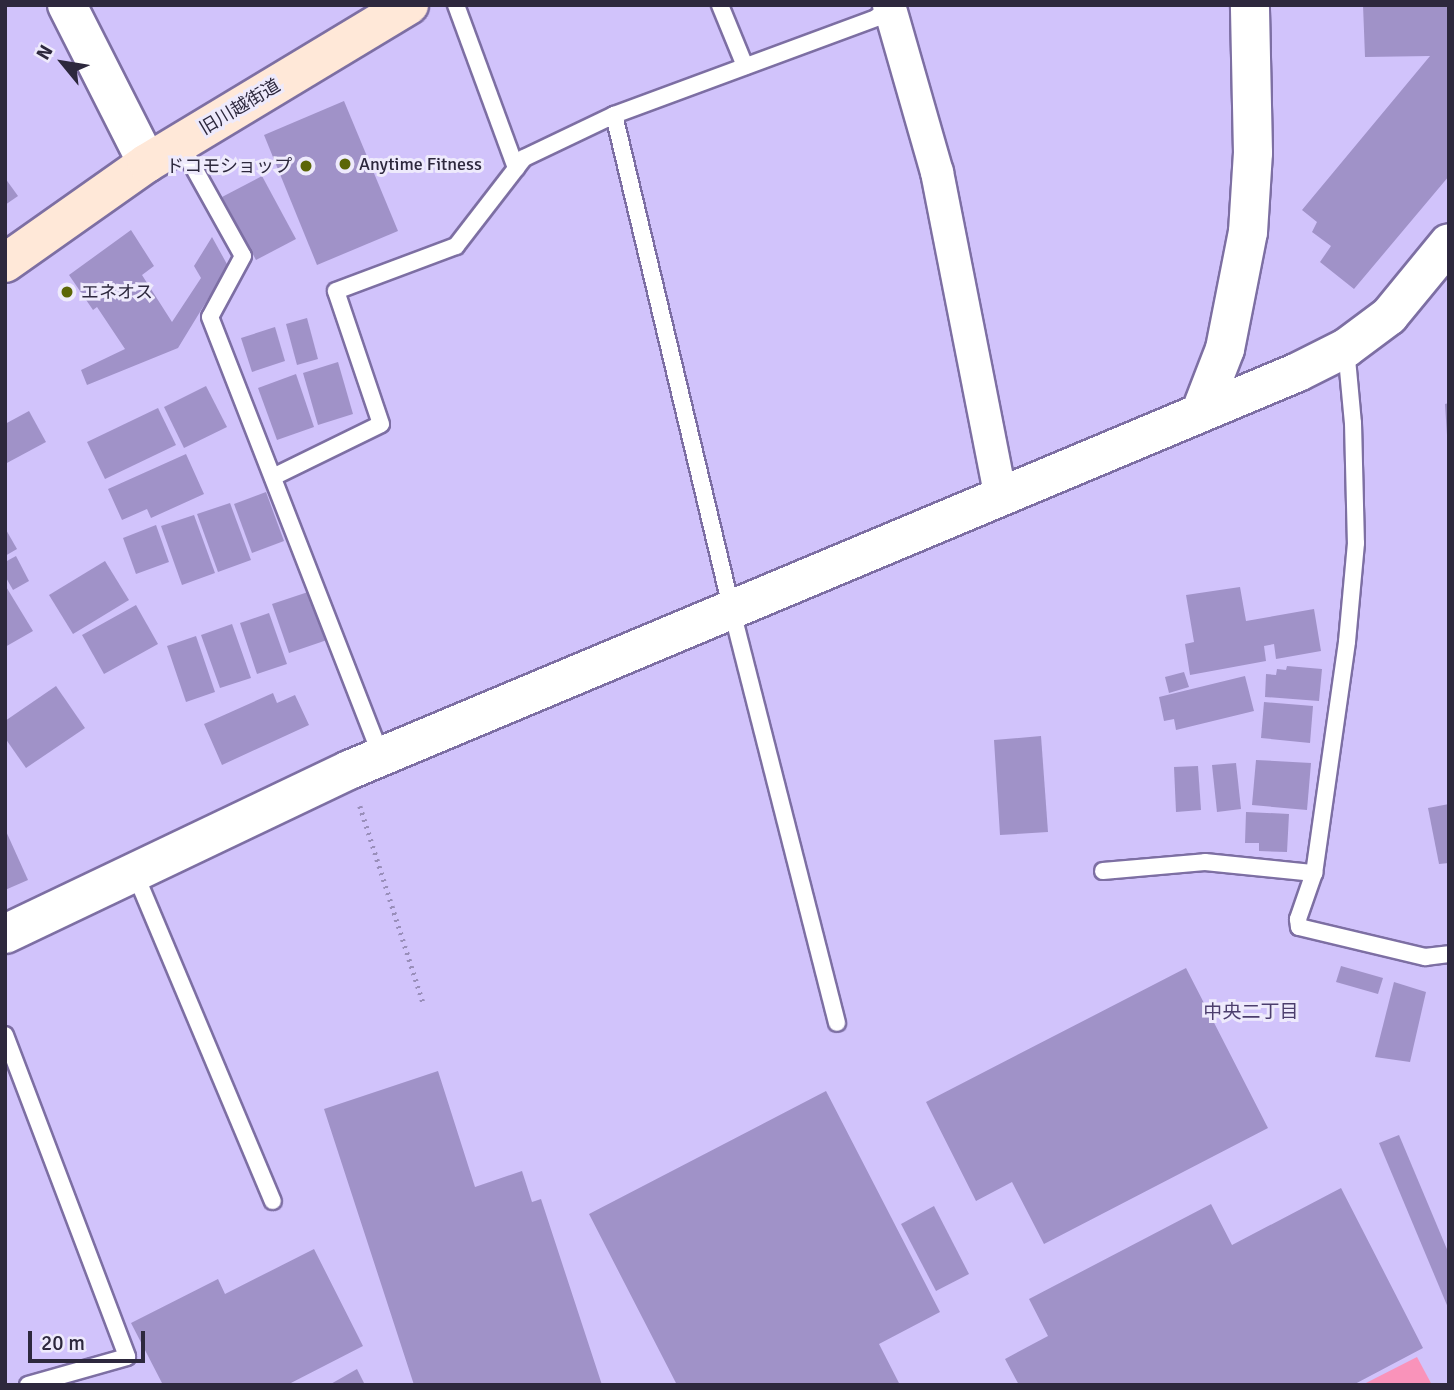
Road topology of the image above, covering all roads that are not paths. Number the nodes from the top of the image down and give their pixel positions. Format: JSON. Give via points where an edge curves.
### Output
{"nodes":[{"id":1,"x":67,"y":5,"type":"edge"},
{"id":2,"x":409,"y":5,"type":"edge"},
{"id":3,"x":456,"y":5,"type":"edge"},
{"id":4,"x":720,"y":5,"type":"edge"},
{"id":5,"x":1250,"y":5,"type":"edge"},
{"id":6,"x":889,"y":6,"type":"edge"},
{"id":7,"x":745,"y":66,"type":"junction"},
{"id":8,"x":614,"y":115,"type":"junction"},
{"id":9,"x":180,"y":143,"type":"junction"},
{"id":10,"x":148,"y":163,"type":"junction"},
{"id":11,"x":516,"y":168,"type":"junction"},
{"id":12,"x":1449,"y":243,"type":"edge"},
{"id":13,"x":5,"y":262,"type":"edge"},
{"id":14,"x":1346,"y":348,"type":"junction"},
{"id":15,"x":1201,"y":411,"type":"junction"},
{"id":16,"x":273,"y":477,"type":"junction"},
{"id":17,"x":1001,"y":497,"type":"junction"},
{"id":18,"x":732,"y":611,"type":"junction"},
{"id":19,"x":365,"y":764,"type":"junction"},
{"id":20,"x":134,"y":871,"type":"junction"},
{"id":21,"x":1103,"y":871,"type":"dead end"},
{"id":22,"x":1314,"y":873,"type":"junction"},
{"id":23,"x":5,"y":934,"type":"edge"},
{"id":24,"x":1449,"y":954,"type":"edge"},
{"id":25,"x":837,"y":1023,"type":"dead end"},
{"id":26,"x":5,"y":1035,"type":"edge"},
{"id":27,"x":273,"y":1201,"type":"dead end"},
{"id":28,"x":28,"y":1385,"type":"edge"}],
"edges":[{"from":1,"to":10,"type":"street"},
{"from":2,"to":9,"type":"main road","name":"旧川越街道"},
{"from":3,"to":11,"type":"lane"},
{"from":4,"to":7,"type":"lane"},
{"from":5,"to":15,"type":"street","via":[[1253,153],[1248,232],[1225,349]]},
{"from":6,"to":7,"type":"lane","via":[[876,18]]},
{"from":6,"to":17,"type":"street","via":[[937,172]]},
{"from":7,"to":8,"type":"lane"},
{"from":8,"to":11,"type":"lane","via":[[524,158]]},
{"from":8,"to":18,"type":"lane"},
{"from":9,"to":10,"type":"main road","name":"旧川越街道"},
{"from":9,"to":16,"type":"lane","via":[[243,256],[210,317]]},
{"from":10,"to":13,"type":"main road","name":"旧川越街道"},
{"from":11,"to":16,"type":"lane","via":[[456,246],[336,291],[381,424]]},
{"from":12,"to":14,"type":"street","via":[[1389,316]]},
{"from":14,"to":15,"type":"street"},
{"from":14,"to":22,"type":"lane","via":[[1356,542],[1347,642]]},
{"from":15,"to":17,"type":"street"},
{"from":16,"to":19,"type":"lane"},
{"from":17,"to":18,"type":"street"},
{"from":18,"to":19,"type":"street"},
{"from":18,"to":25,"type":"lane"},
{"from":19,"to":20,"type":"street"},
{"from":20,"to":23,"type":"street"},
{"from":20,"to":27,"type":"lane"},
{"from":21,"to":22,"type":"lane","via":[[1205,862]]},
{"from":22,"to":24,"type":"lane","via":[[1298,927],[1425,957]]},
{"from":26,"to":28,"type":"lane","via":[[127,1357]]}]}
